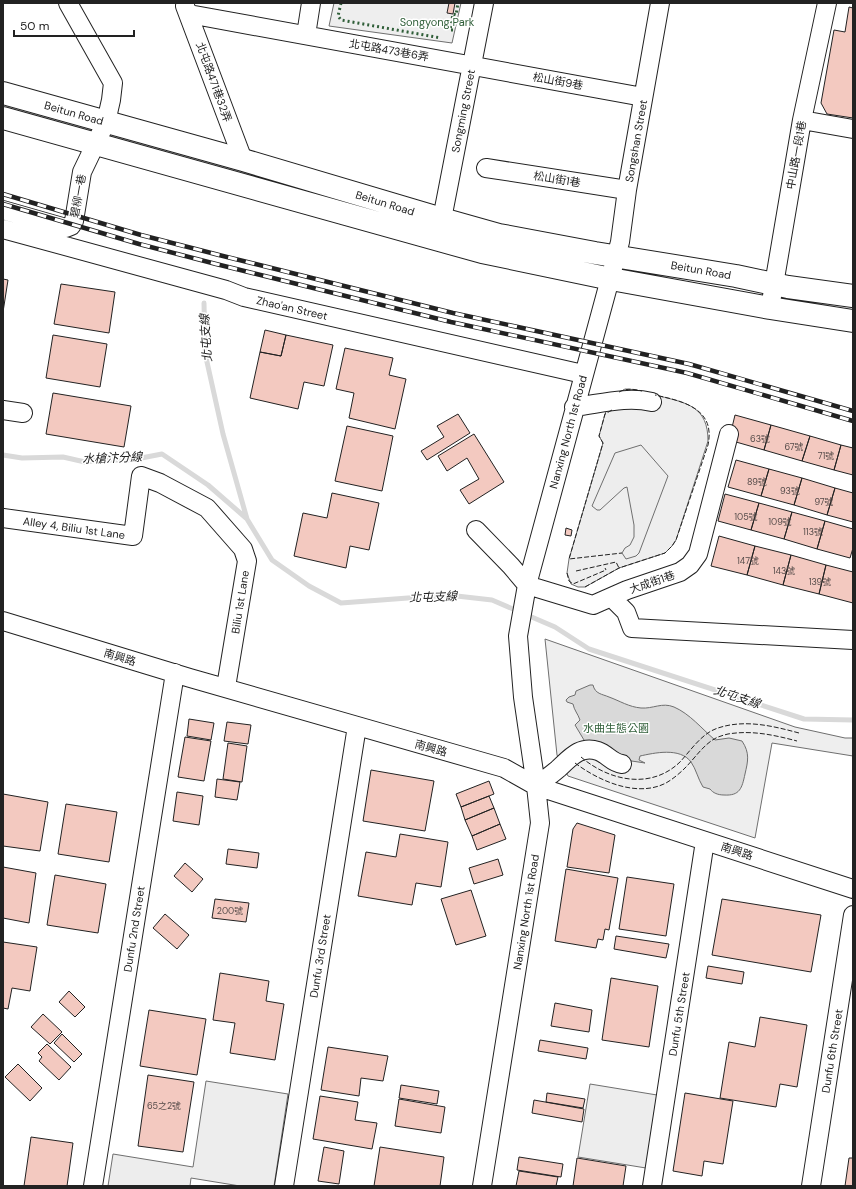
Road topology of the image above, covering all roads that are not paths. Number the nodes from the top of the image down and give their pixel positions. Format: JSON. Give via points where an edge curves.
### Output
{"nodes":[{"id":1,"x":68,"y":3,"type":"edge"},
{"id":2,"x":311,"y":3,"type":"edge"},
{"id":3,"x":484,"y":3,"type":"edge"},
{"id":4,"x":660,"y":3,"type":"edge"},
{"id":5,"x":827,"y":3,"type":"edge"},
{"id":6,"x":186,"y":8,"type":"edge"},
{"id":7,"x":306,"y":35,"type":"junction"},
{"id":8,"x":472,"y":65,"type":"junction"},
{"id":9,"x":3,"y":93,"type":"edge"},
{"id":10,"x":643,"y":97,"type":"junction"},
{"id":11,"x":3,"y":118,"type":"edge"},
{"id":12,"x":802,"y":120,"type":"junction"},
{"id":13,"x":106,"y":122,"type":"junction"},
{"id":14,"x":853,"y":129,"type":"edge"},
{"id":15,"x":94,"y":144,"type":"junction"},
{"id":16,"x":243,"y":160,"type":"junction"},
{"id":17,"x":486,"y":168,"type":"dead end"},
{"id":18,"x":627,"y":190,"type":"junction"},
{"id":19,"x":3,"y":210,"type":"edge"},
{"id":20,"x":442,"y":219,"type":"junction"},
{"id":21,"x":3,"y":230,"type":"edge"},
{"id":22,"x":617,"y":256,"type":"junction"},
{"id":23,"x":611,"y":278,"type":"junction"},
{"id":24,"x":774,"y":284,"type":"junction"},
{"id":25,"x":853,"y":296,"type":"edge"},
{"id":26,"x":770,"y":308,"type":"junction"},
{"id":27,"x":853,"y":321,"type":"edge"},
{"id":28,"x":583,"y":374,"type":"junction"},
{"id":29,"x":652,"y":402,"type":"dead end"},
{"id":30,"x":574,"y":408,"type":"junction"},
{"id":31,"x":3,"y":410,"type":"edge"},
{"id":32,"x":23,"y":413,"type":"dead end"},
{"id":33,"x":729,"y":434,"type":"dead end"},
{"id":34,"x":141,"y":476,"type":"joint"},
{"id":35,"x":3,"y":518,"type":"edge"},
{"id":36,"x":476,"y":530,"type":"dead end"},
{"id":37,"x":527,"y":585,"type":"junction"},
{"id":38,"x":611,"y":597,"type":"junction"},
{"id":39,"x":3,"y":622,"type":"edge"},
{"id":40,"x":853,"y":640,"type":"edge"},
{"id":41,"x":175,"y":673,"type":"junction"},
{"id":42,"x":226,"y":687,"type":"junction"},
{"id":43,"x":357,"y":726,"type":"junction"},
{"id":44,"x":622,"y":764,"type":"dead end"},
{"id":45,"x":536,"y":786,"type":"junction"},
{"id":46,"x":706,"y":841,"type":"junction"},
{"id":47,"x":853,"y":889,"type":"edge"},
{"id":48,"x":853,"y":915,"type":"edge"},
{"id":49,"x":93,"y":1186,"type":"edge"},
{"id":50,"x":284,"y":1186,"type":"edge"},
{"id":51,"x":482,"y":1186,"type":"edge"},
{"id":52,"x":652,"y":1186,"type":"edge"},
{"id":53,"x":811,"y":1186,"type":"edge"}],
"edges":[{"from":1,"to":13,"type":"street","via":[[113,83]]},
{"from":2,"to":7,"type":"street"},
{"from":3,"to":8,"type":"street","name":"Songming Street"},
{"from":4,"to":10,"type":"street","name":"Songshan Street"},
{"from":5,"to":12,"type":"street","name":"中山路一段1巷"},
{"from":6,"to":7,"type":"street","name":"北屯路473巷6弄"},
{"from":6,"to":16,"type":"street","name":"北屯路471巷32弄"},
{"from":7,"to":8,"type":"street","name":"北屯路473巷6弄"},
{"from":8,"to":10,"type":"street","name":"松山街9巷"},
{"from":8,"to":20,"type":"street","name":"Songming Street"},
{"from":9,"to":13,"type":"main road","name":"Beitun Road"},
{"from":10,"to":18,"type":"street","name":"Songshan Street"},
{"from":11,"to":15,"type":"main road","name":"Beitun Road"},
{"from":12,"to":14,"type":"street"},
{"from":12,"to":24,"type":"street","name":"中山路一段1巷"},
{"from":13,"to":15,"type":"street"},
{"from":13,"to":16,"type":"main road","name":"Beitun Road"},
{"from":15,"to":19,"type":"street","name":"碧柳一巷","via":[[82,172],[71,226],[66,228]]},
{"from":15,"to":23,"type":"main road","name":"Beitun Road","via":[[482,252]]},
{"from":16,"to":20,"type":"main road","name":"Beitun Road"},
{"from":17,"to":18,"type":"street","name":"松山街1巷"},
{"from":18,"to":22,"type":"street","name":"Songshan Street"},
{"from":20,"to":22,"type":"main road","name":"Beitun Road","via":[[498,234]]},
{"from":21,"to":28,"type":"street","name":"Zhao'an Street","via":[[244,297]]},
{"from":22,"to":23,"type":"street","name":"Songshan Street"},
{"from":22,"to":24,"type":"main road","name":"Beitun Road"},
{"from":23,"to":26,"type":"main road","name":"Beitun Road"},
{"from":23,"to":28,"type":"street","name":"Nanxing North 1st Road"},
{"from":24,"to":25,"type":"main road","name":"Beitun Road"},
{"from":24,"to":26,"type":"street","name":"中山路一段1巷"},
{"from":26,"to":27,"type":"main road","name":"Beitun Road"},
{"from":28,"to":30,"type":"street","name":"Nanxing North 1st Road"},
{"from":29,"to":30,"type":"street","via":[[624,399]]},
{"from":30,"to":37,"type":"street","name":"Nanxing North 1st Road"},
{"from":31,"to":32,"type":"street"},
{"from":33,"to":38,"type":"street","name":"大成街1巷","via":[[698,554],[690,565],[680,572]]},
{"from":34,"to":35,"type":"street","name":"Alley 4, Biliu 1st Lane","via":[[133,536]]},
{"from":34,"to":42,"type":"street","name":"Biliu 1st Lane","via":[[207,508],[243,549],[247,561]]},
{"from":36,"to":37,"type":"street"},
{"from":37,"to":38,"type":"street","name":"大成街1巷","via":[[593,605]]},
{"from":37,"to":45,"type":"street","name":"Nanxing North 1st Road","via":[[518,636]]},
{"from":38,"to":40,"type":"street","via":[[626,612],[632,628]]},
{"from":39,"to":41,"type":"street","name":"南興路"},
{"from":41,"to":42,"type":"street","name":"南興路"},
{"from":41,"to":49,"type":"street","name":"Dunfu 2nd Street"},
{"from":42,"to":43,"type":"street","name":"南興路"},
{"from":43,"to":45,"type":"street","name":"南興路","via":[[504,768]]},
{"from":43,"to":50,"type":"street","name":"Dunfu 3rd Street"},
{"from":44,"to":45,"type":"street","via":[[617,764],[598,751],[585,749],[571,756]]},
{"from":45,"to":46,"type":"street","name":"南興路"},
{"from":45,"to":51,"type":"street","name":"Nanxing North 1st Road","via":[[540,823]]},
{"from":46,"to":47,"type":"street","name":"南興路"},
{"from":46,"to":52,"type":"street","name":"Dunfu 5th Street"},
{"from":48,"to":53,"type":"street","name":"Dunfu 6th Street"}]}
